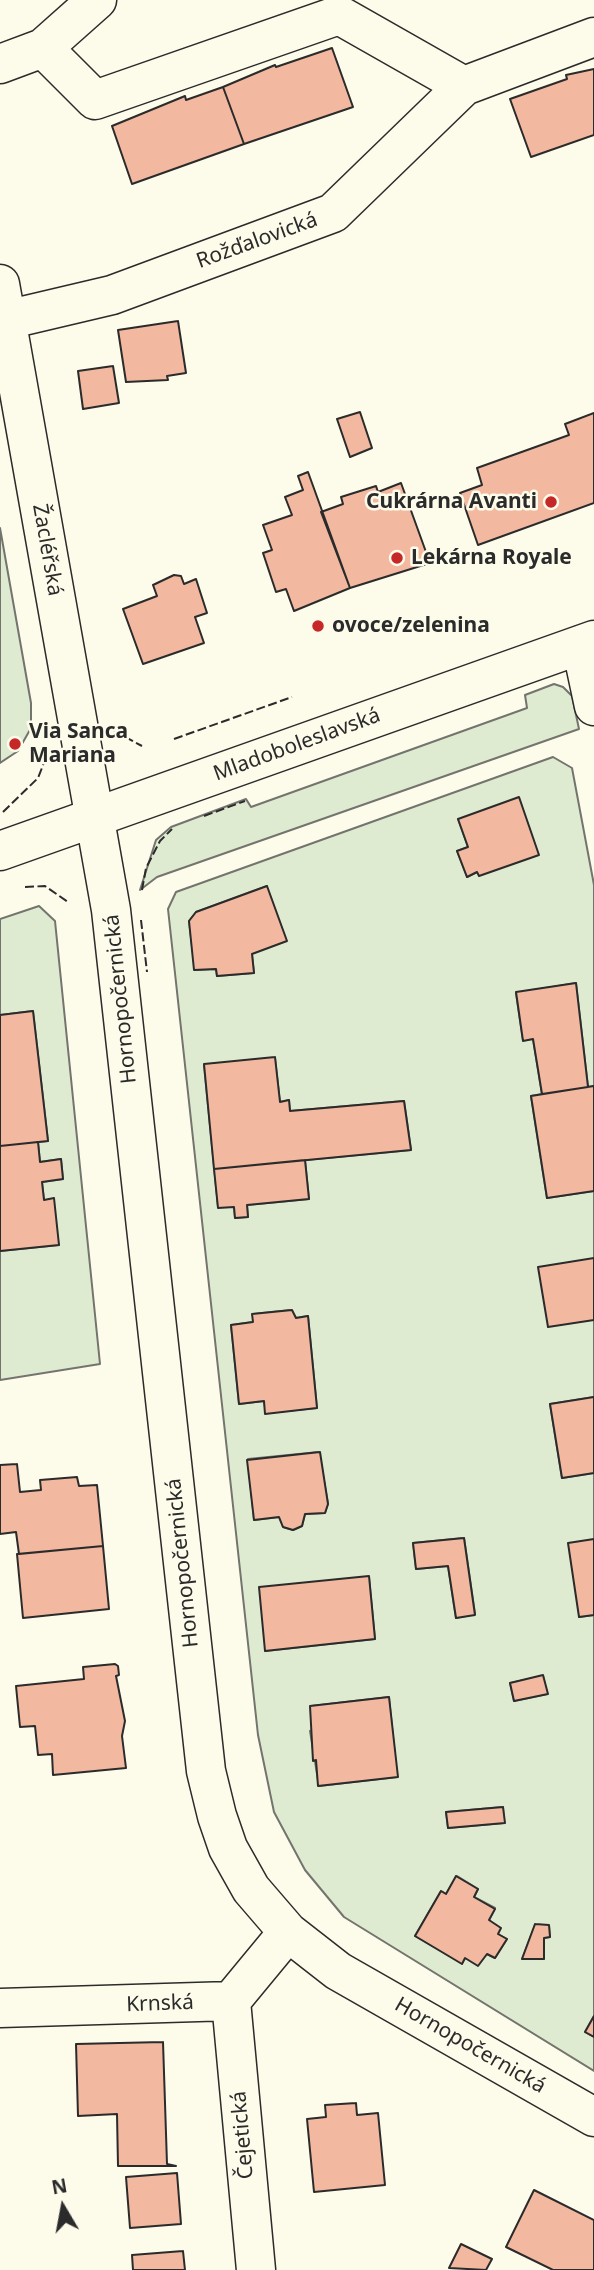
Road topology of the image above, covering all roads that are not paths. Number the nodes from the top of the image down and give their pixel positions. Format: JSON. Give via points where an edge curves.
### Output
{"nodes":[{"id":1,"x":97,"y":0,"type":"edge"},
{"id":2,"x":336,"y":7,"type":"edge"},
{"id":3,"x":594,"y":37,"type":"edge"},
{"id":4,"x":43,"y":48,"type":"junction"},
{"id":5,"x":0,"y":64,"type":"edge"},
{"id":6,"x":464,"y":86,"type":"junction"},
{"id":7,"x":3,"y":302,"type":"edge"},
{"id":8,"x":14,"y":447,"type":"edge"},
{"id":9,"x":588,"y":642,"type":"edge"},
{"id":10,"x":594,"y":706,"type":"edge"},
{"id":11,"x":95,"y":817,"type":"junction"},
{"id":12,"x":0,"y":850,"type":"edge"},
{"id":13,"x":288,"y":1932,"type":"junction"},
{"id":14,"x":231,"y":2001,"type":"junction"},
{"id":15,"x":0,"y":2008,"type":"edge"},
{"id":16,"x":594,"y":2117,"type":"edge"},
{"id":17,"x":256,"y":2270,"type":"edge"}],
"edges":[{"from":1,"to":4,"type":"street"},
{"from":2,"to":4,"type":"street","via":[[95,100]]},
{"from":2,"to":6,"type":"street"},
{"from":3,"to":6,"type":"street","name":"Rožďalovická"},
{"from":4,"to":5,"type":"street"},
{"from":6,"to":7,"type":"street","name":"Rožďalovická","via":[[333,213],[111,295]]},
{"from":7,"to":8,"type":"street","name":"Žacléřská"},
{"from":8,"to":11,"type":"street","name":"Žacléřská"},
{"from":9,"to":10,"type":"street"},
{"from":9,"to":11,"type":"street","name":"Mladoboleslavská"},
{"from":11,"to":12,"type":"street","name":"Mladoboleslavská"},
{"from":11,"to":13,"type":"street","name":"Hornopočernická","via":[[111,910],[206,1771],[228,1848],[251,1889]]},
{"from":13,"to":14,"type":"street"},
{"from":13,"to":16,"type":"street","name":"Hornopočernická","via":[[338,1970]]},
{"from":14,"to":15,"type":"street","name":"Krnská"},
{"from":14,"to":17,"type":"street","name":"Čejetická"}]}
